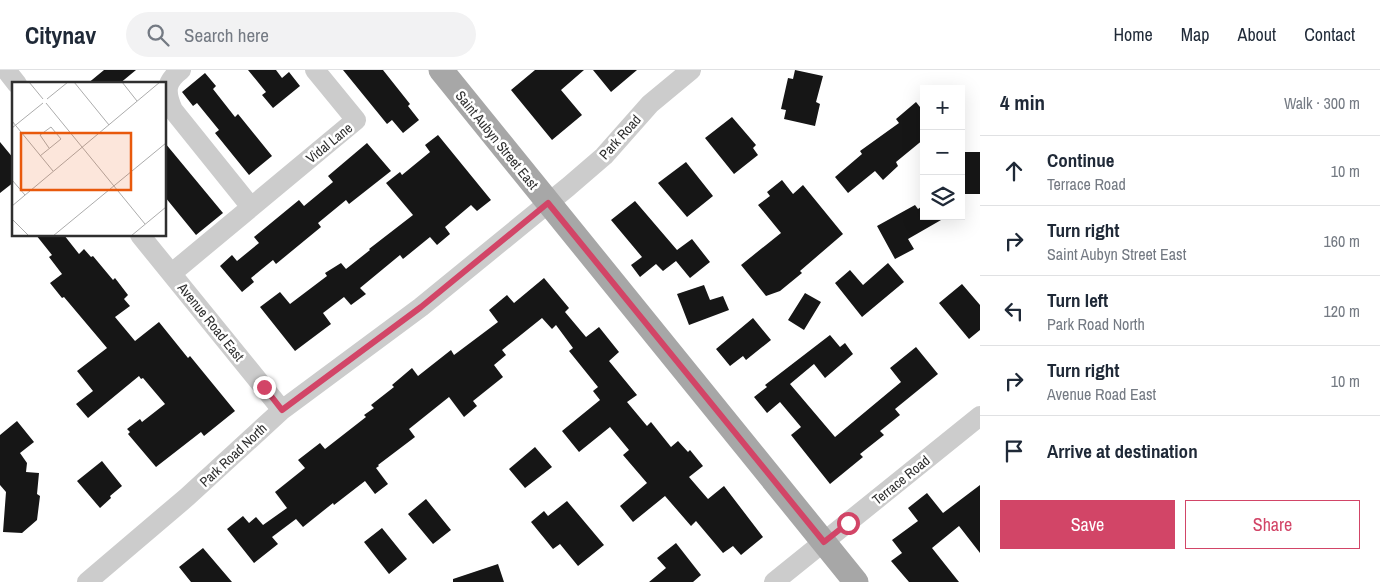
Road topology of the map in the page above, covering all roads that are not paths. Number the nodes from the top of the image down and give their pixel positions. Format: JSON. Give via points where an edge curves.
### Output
{"nodes":[{"id":1,"x":6,"y":70,"type":"edge"},
{"id":2,"x":181,"y":70,"type":"edge"},
{"id":3,"x":315,"y":70,"type":"edge"},
{"id":4,"x":441,"y":70,"type":"edge"},
{"id":5,"x":691,"y":70,"type":"edge"},
{"id":6,"x":15,"y":82,"type":"edge"},
{"id":7,"x":548,"y":203,"type":"junction"},
{"id":8,"x":251,"y":207,"type":"junction"},
{"id":9,"x":141,"y":236,"type":"edge"},
{"id":10,"x":172,"y":273,"type":"junction"},
{"id":11,"x":282,"y":410,"type":"junction"},
{"id":12,"x":980,"y":416,"type":"edge"},
{"id":13,"x":824,"y":542,"type":"junction"},
{"id":14,"x":87,"y":582,"type":"edge"},
{"id":15,"x":774,"y":582,"type":"edge"},
{"id":16,"x":856,"y":582,"type":"edge"}],
"edges":[{"from":1,"to":6,"type":"street"},
{"from":2,"to":8,"type":"street","via":[[168,86],[172,110]]},
{"from":3,"to":8,"type":"street","name":"Vidal Lane","via":[[356,120]]},
{"from":4,"to":7,"type":"main road","name":"Saint Aubyn Street East"},
{"from":5,"to":7,"type":"street","name":"Park Road","via":[[650,104],[604,156]]},
{"from":7,"to":11,"type":"street","name":"Park Road North","via":[[421,307]]},
{"from":7,"to":13,"type":"main road","name":"Saint Aubyn Street East"},
{"from":8,"to":10,"type":"street","name":"Vidal Lane"},
{"from":9,"to":10,"type":"street","name":"Avenue Road East"},
{"from":10,"to":11,"type":"street","name":"Avenue Road East"},
{"from":11,"to":14,"type":"street","name":"Park Road North"},
{"from":12,"to":13,"type":"street","name":"Terrace Road"},
{"from":13,"to":15,"type":"street","name":"Terrace Road"},
{"from":13,"to":16,"type":"main road","name":"Saint Aubyn Street East"}]}
